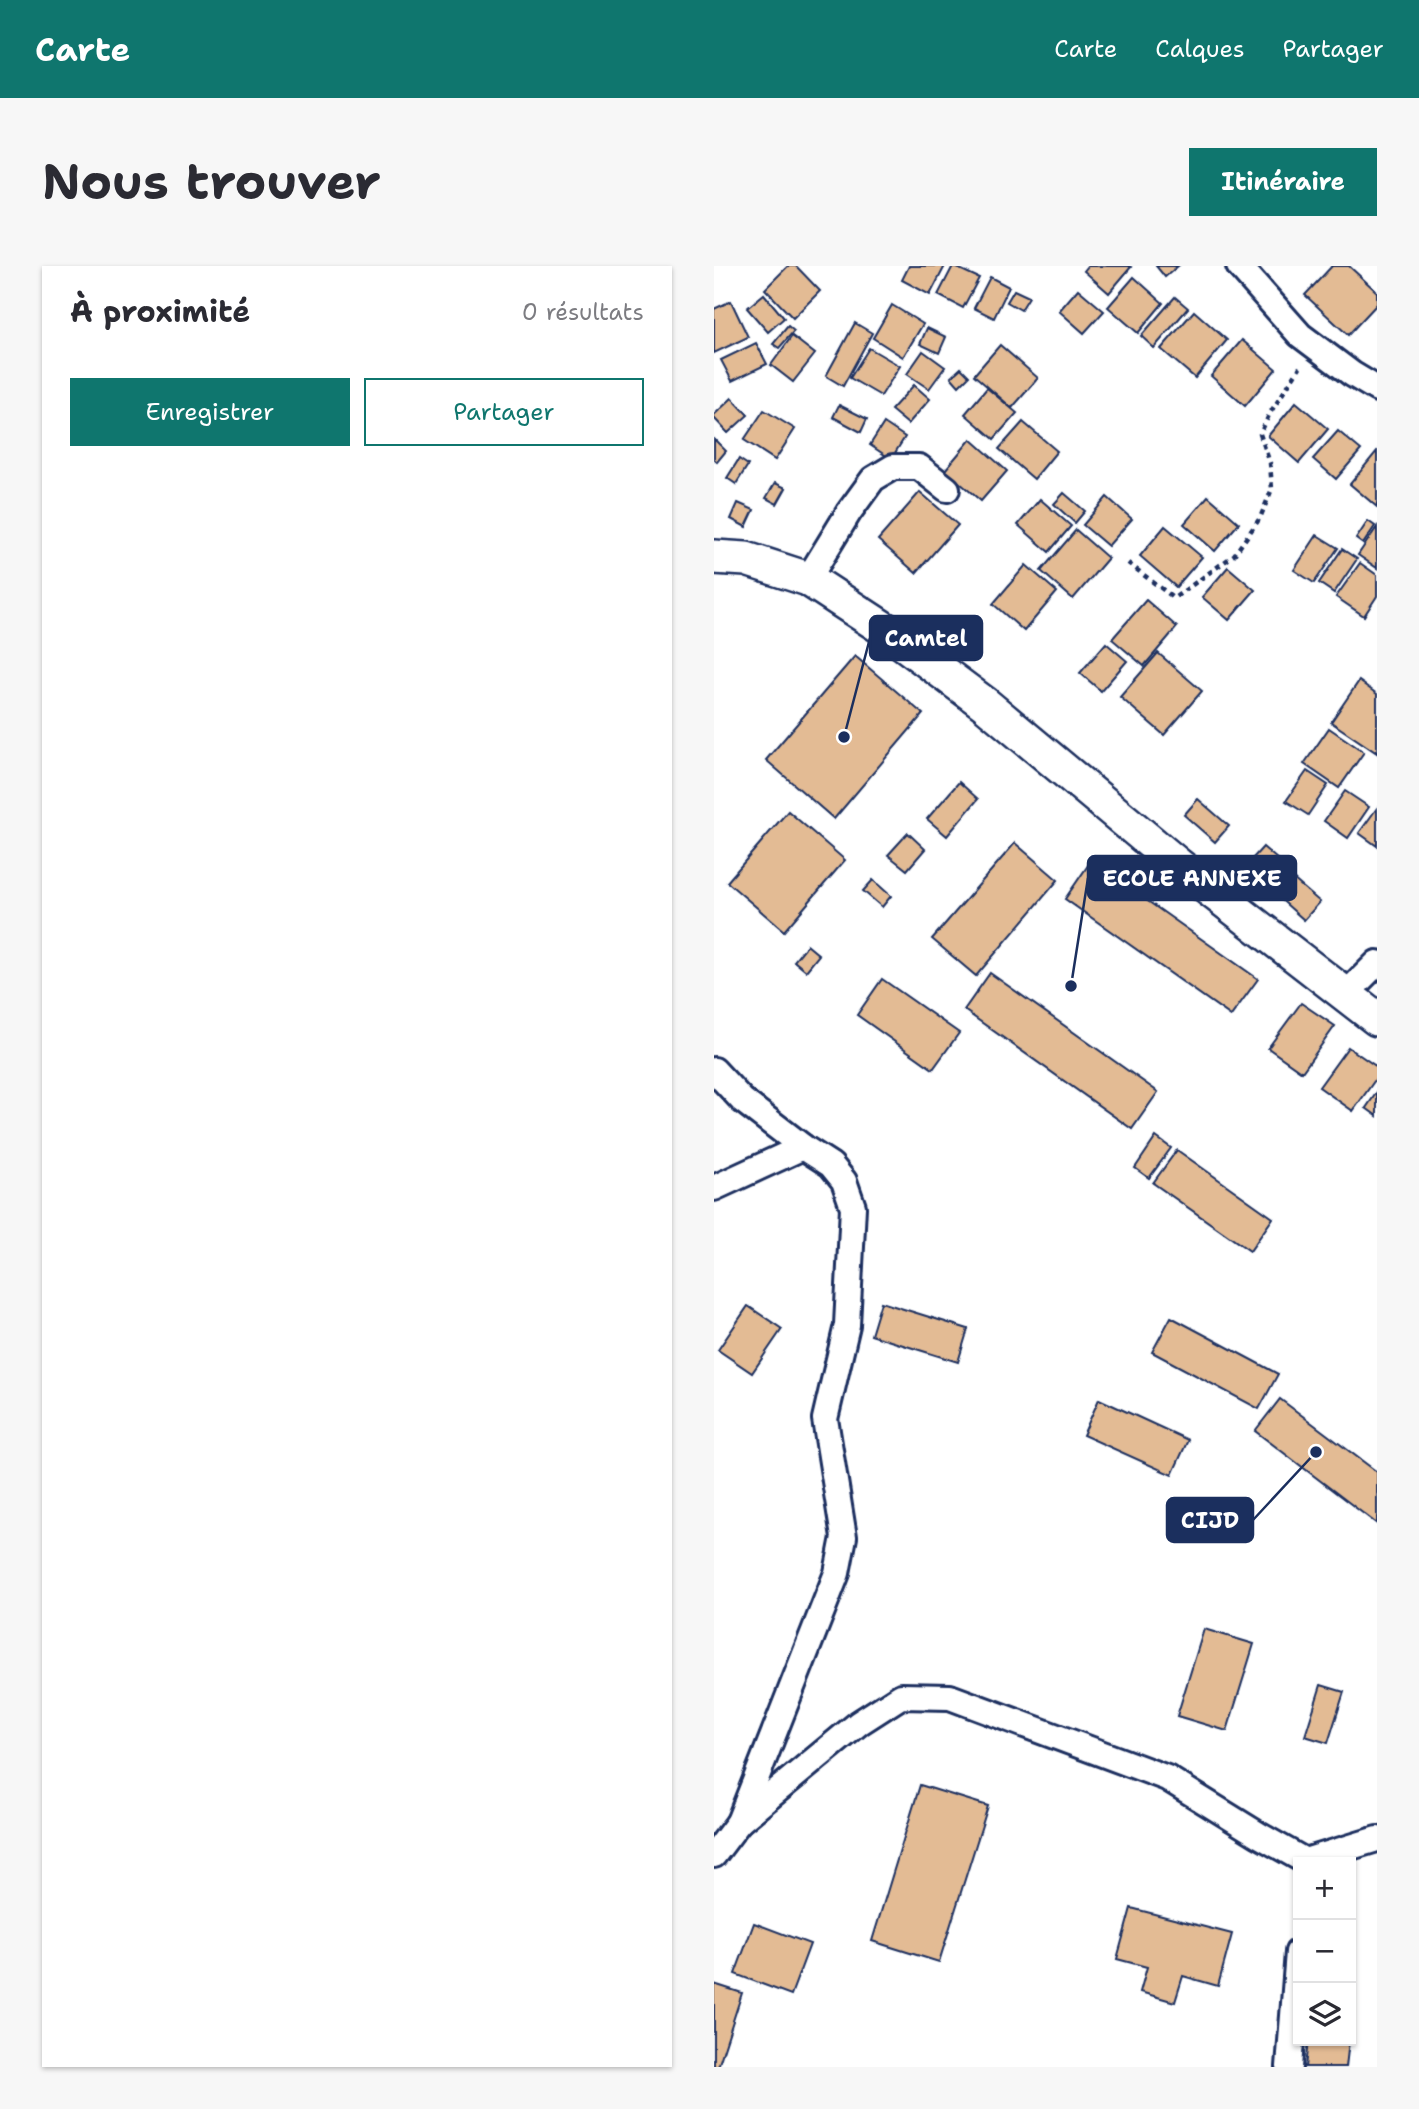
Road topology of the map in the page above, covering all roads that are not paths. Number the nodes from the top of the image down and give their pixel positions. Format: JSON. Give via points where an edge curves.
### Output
{"nodes":[{"id":1,"x":1239,"y":266,"type":"edge"},
{"id":2,"x":1377,"y":389,"type":"edge"},
{"id":3,"x":947,"y":489,"type":"dead end"},
{"id":4,"x":714,"y":557,"type":"edge"},
{"id":5,"x":808,"y":579,"type":"junction"},
{"id":6,"x":1377,"y":963,"type":"edge"},
{"id":7,"x":1346,"y":994,"type":"junction"},
{"id":8,"x":1377,"y":1019,"type":"edge"},
{"id":9,"x":714,"y":1070,"type":"edge"},
{"id":10,"x":803,"y":1147,"type":"junction"},
{"id":11,"x":714,"y":1188,"type":"edge"},
{"id":12,"x":739,"y":1822,"type":"junction"},
{"id":13,"x":1377,"y":1839,"type":"edge"},
{"id":14,"x":714,"y":1855,"type":"edge"},
{"id":15,"x":1297,"y":1857,"type":"edge"},
{"id":16,"x":1321,"y":1857,"type":"edge"},
{"id":17,"x":1296,"y":1983,"type":"edge"},
{"id":18,"x":1289,"y":2067,"type":"edge"}],
"edges":[{"from":1,"to":2,"type":"street","via":[[1300,335]]},
{"from":3,"to":5,"type":"street","via":[[919,467],[893,467],[873,479]]},
{"from":4,"to":5,"type":"street","via":[[746,559]]},
{"from":5,"to":7,"type":"street","via":[[936,666],[1189,874]]},
{"from":6,"to":7,"type":"street"},
{"from":7,"to":8,"type":"street"},
{"from":9,"to":10,"type":"street","via":[[742,1100]]},
{"from":10,"to":11,"type":"street"},
{"from":10,"to":12,"type":"street","via":[[831,1165],[844,1181],[853,1207],[847,1325],[825,1419],[844,1537],[837,1573]]},
{"from":12,"to":14,"type":"street"},
{"from":12,"to":15,"type":"street","via":[[859,1723],[901,1696],[950,1697],[1167,1778]]},
{"from":13,"to":16,"type":"street"},
{"from":17,"to":18,"type":"street"}]}
